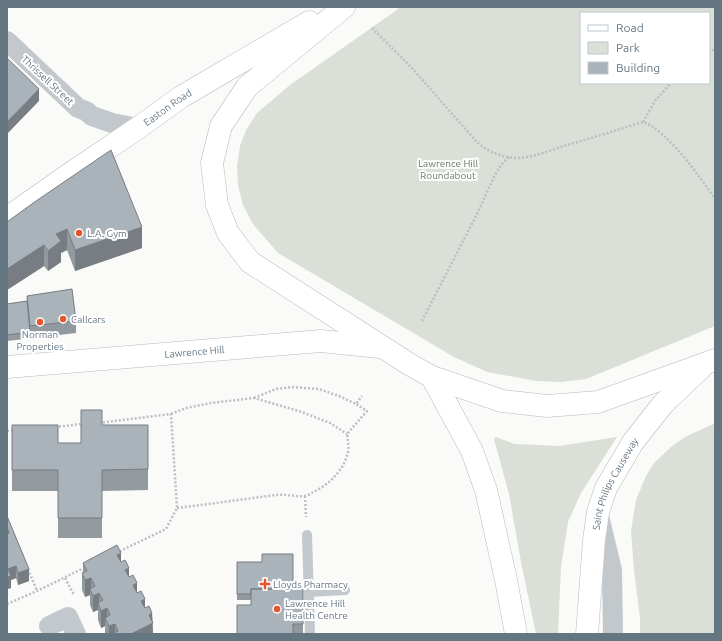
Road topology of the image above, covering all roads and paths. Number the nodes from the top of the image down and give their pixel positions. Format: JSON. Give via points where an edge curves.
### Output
{"nodes":[{"id":1,"x":335,"y":7,"type":"edge"},
{"id":2,"x":344,"y":7,"type":"edge"},
{"id":3,"x":372,"y":28,"type":"dead end"},
{"id":4,"x":7,"y":41,"type":"edge"},
{"id":5,"x":670,"y":84,"type":"edge"},
{"id":6,"x":642,"y":122,"type":"junction"},
{"id":7,"x":138,"y":128,"type":"junction"},
{"id":8,"x":509,"y":157,"type":"junction"},
{"id":9,"x":715,"y":199,"type":"edge"},
{"id":10,"x":7,"y":218,"type":"edge"},
{"id":11,"x":422,"y":321,"type":"dead end"},
{"id":12,"x":382,"y":347,"type":"junction"},
{"id":13,"x":711,"y":361,"type":"edge"},
{"id":14,"x":7,"y":367,"type":"edge"},
{"id":15,"x":432,"y":377,"type":"junction"},
{"id":16,"x":362,"y":396,"type":"dead end"},
{"id":17,"x":254,"y":398,"type":"junction"},
{"id":18,"x":356,"y":404,"type":"junction"},
{"id":19,"x":171,"y":414,"type":"junction"},
{"id":20,"x":94,"y":423,"type":"edge"},
{"id":21,"x":86,"y":424,"type":"edge"},
{"id":22,"x":54,"y":427,"type":"edge"},
{"id":23,"x":7,"y":430,"type":"edge"},
{"id":24,"x":15,"y":430,"type":"edge"},
{"id":25,"x":347,"y":434,"type":"junction"},
{"id":26,"x":305,"y":496,"type":"junction"},
{"id":27,"x":177,"y":508,"type":"junction"},
{"id":28,"x":598,"y":512,"type":"junction"},
{"id":29,"x":307,"y":535,"type":"joint"},
{"id":30,"x":115,"y":553,"type":"edge"},
{"id":31,"x":25,"y":562,"type":"edge"},
{"id":32,"x":87,"y":567,"type":"edge"},
{"id":33,"x":345,"y":590,"type":"dead end"},
{"id":34,"x":37,"y":591,"type":"junction"},
{"id":35,"x":309,"y":592,"type":"junction"},
{"id":36,"x":7,"y":604,"type":"edge"},
{"id":37,"x":48,"y":626,"type":"dead end"},
{"id":38,"x":515,"y":633,"type":"edge"},
{"id":39,"x":76,"y":634,"type":"edge"},
{"id":40,"x":310,"y":634,"type":"edge"},
{"id":41,"x":586,"y":634,"type":"edge"},
{"id":42,"x":613,"y":634,"type":"edge"}],
"edges":[{"from":1,"to":7,"type":"main road","name":"Easton Road","via":[[181,97]]},
{"from":2,"to":12,"type":"main road","via":[[247,87],[221,126],[212,163],[217,206],[228,233],[250,262]]},
{"from":3,"to":8,"type":"path","via":[[411,67],[480,145],[489,151]]},
{"from":4,"to":7,"type":"street","name":"Thrissell Street","via":[[78,108],[112,123]]},
{"from":5,"to":6,"type":"path","via":[[655,101]]},
{"from":6,"to":8,"type":"path","via":[[535,155]]},
{"from":6,"to":9,"type":"path","via":[[655,128],[669,141]]},
{"from":7,"to":10,"type":"main road","name":"Easton Road"},
{"from":8,"to":11,"type":"path","via":[[494,177]]},
{"from":12,"to":14,"type":"main road","name":"Lawrence Hill","via":[[321,341]]},
{"from":12,"to":15,"type":"main road"},
{"from":13,"to":15,"type":"main road","via":[[598,402],[547,406],[502,401]]},
{"from":13,"to":28,"type":"main road","name":"Saint Philips Causeway","via":[[663,404],[634,442],[606,488]]},
{"from":15,"to":38,"type":"main road","via":[[472,451],[486,490]]},
{"from":16,"to":18,"type":"path"},
{"from":17,"to":18,"type":"path","via":[[276,389],[299,387],[319,389]]},
{"from":17,"to":19,"type":"path","via":[[211,403]]},
{"from":17,"to":25,"type":"path","via":[[330,422]]},
{"from":18,"to":25,"type":"path","via":[[367,411]]},
{"from":19,"to":20,"type":"path"},
{"from":19,"to":27,"type":"path"},
{"from":21,"to":22,"type":"path"},
{"from":23,"to":24,"type":"path"},
{"from":25,"to":26,"type":"path","via":[[348,451],[340,470],[317,491]]},
{"from":26,"to":27,"type":"path","via":[[280,495]]},
{"from":26,"to":29,"type":"path"},
{"from":27,"to":30,"type":"path","via":[[166,529]]},
{"from":28,"to":41,"type":"main road","name":"Saint Philips Causeway"},
{"from":28,"to":42,"type":"street","via":[[612,570]]},
{"from":29,"to":35,"type":"lane"},
{"from":31,"to":34,"type":"path"},
{"from":32,"to":34,"type":"path"},
{"from":33,"to":35,"type":"lane"},
{"from":34,"to":36,"type":"path"},
{"from":35,"to":40,"type":"lane"},
{"from":37,"to":39,"type":"street","via":[[68,617]]}]}
